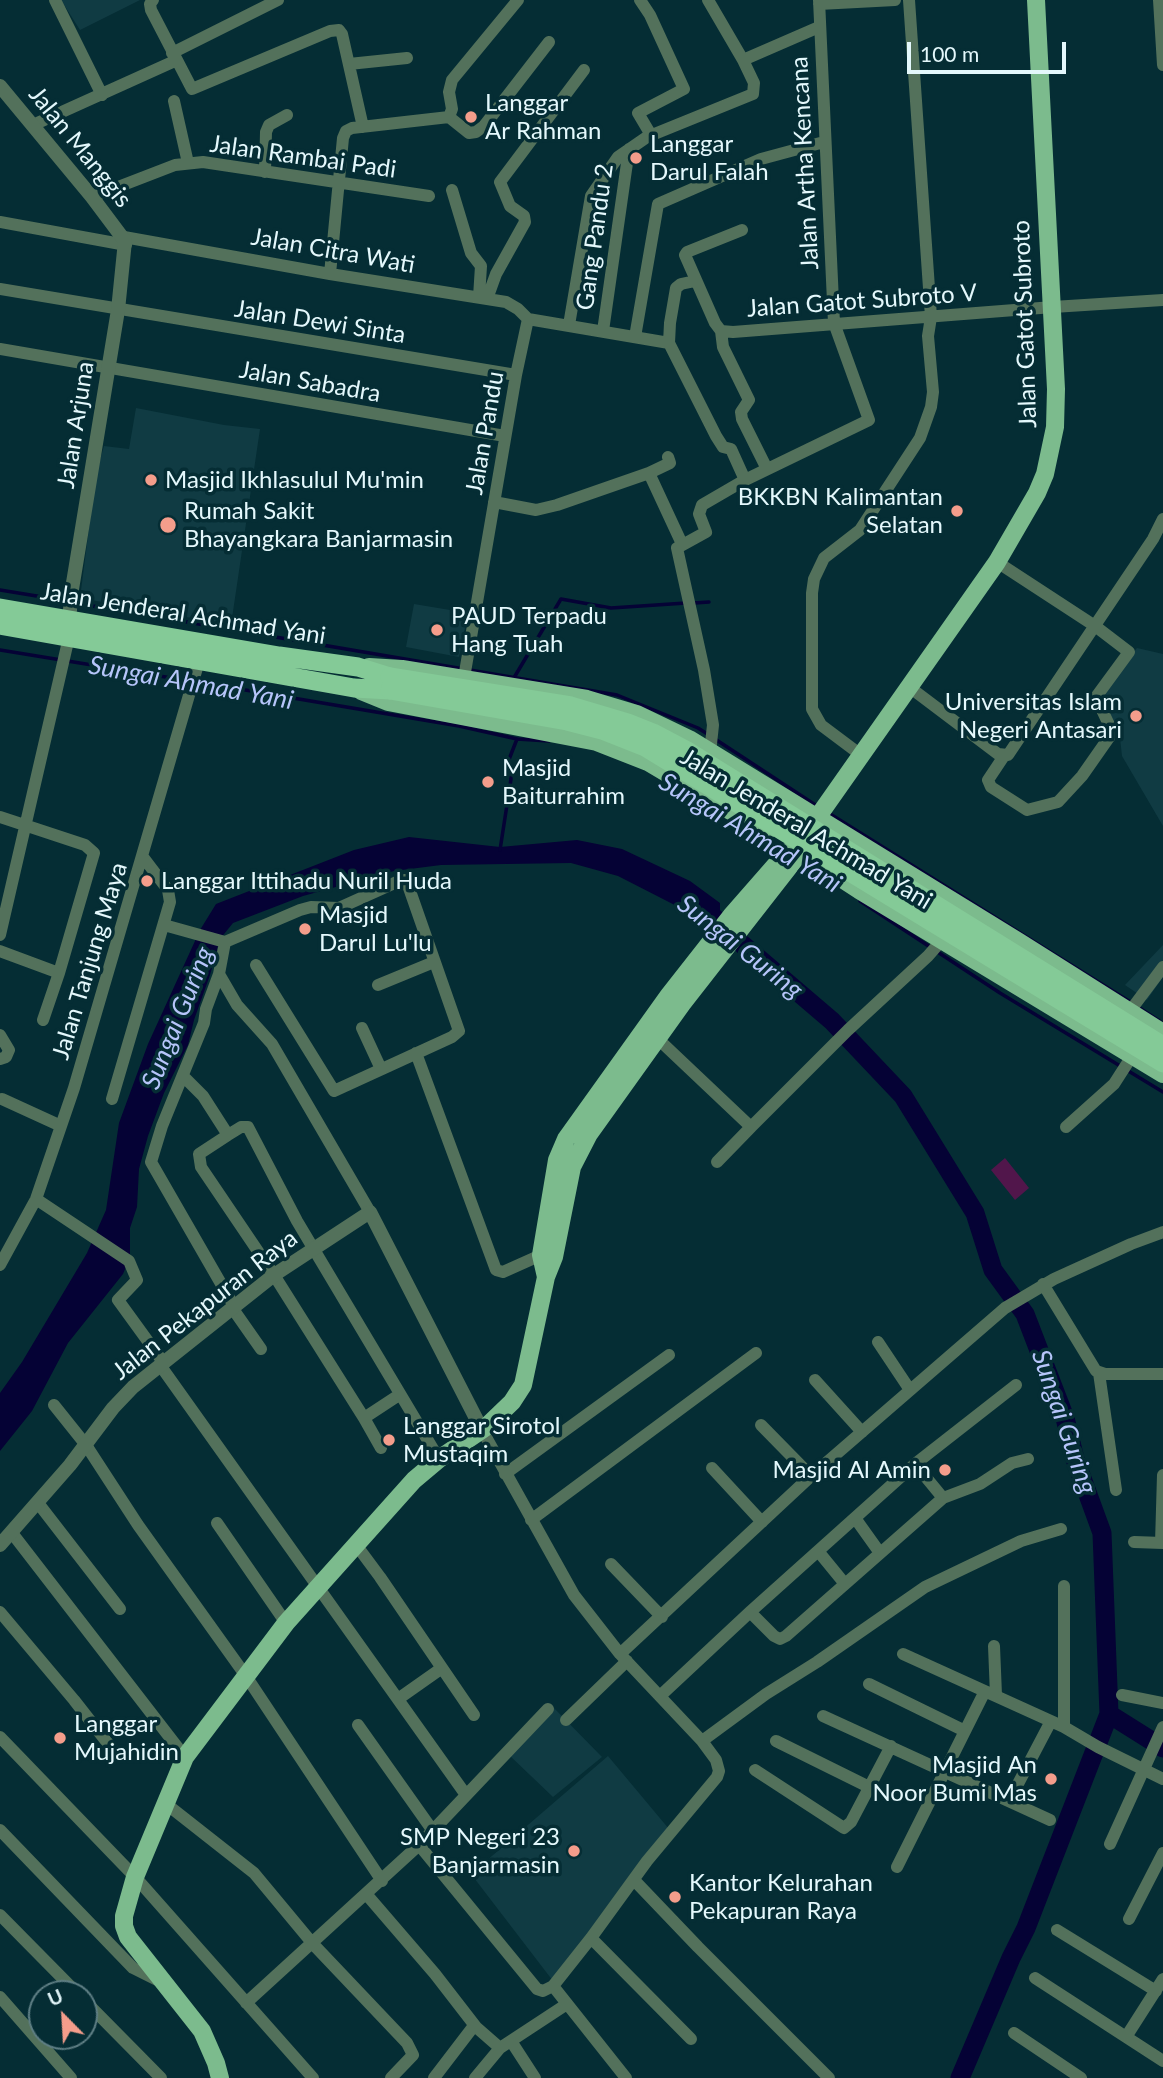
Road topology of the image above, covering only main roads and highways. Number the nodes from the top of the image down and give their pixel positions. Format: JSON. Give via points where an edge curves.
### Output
{"nodes":[{"id":1,"x":1035,"y":0,"type":"edge"},
{"id":2,"x":0,"y":608,"type":"edge"},
{"id":3,"x":0,"y":625,"type":"edge"},
{"id":4,"x":68,"y":635,"type":"junction"},
{"id":5,"x":148,"y":642,"type":"junction"},
{"id":6,"x":258,"y":662,"type":"junction"},
{"id":7,"x":358,"y":667,"type":"junction"},
{"id":8,"x":390,"y":683,"type":"junction"},
{"id":9,"x":354,"y":688,"type":"junction"},
{"id":10,"x":749,"y":777,"type":"junction"},
{"id":11,"x":824,"y":807,"type":"junction"},
{"id":12,"x":725,"y":808,"type":"junction"},
{"id":13,"x":789,"y":856,"type":"junction"},
{"id":14,"x":881,"y":856,"type":"junction"},
{"id":15,"x":859,"y":890,"type":"junction"},
{"id":16,"x":722,"y":939,"type":"junction"},
{"id":17,"x":1163,"y":1033,"type":"edge"},
{"id":18,"x":1163,"y":1046,"type":"edge"},
{"id":19,"x":1163,"y":1063,"type":"edge"},
{"id":20,"x":1163,"y":1074,"type":"edge"},
{"id":21,"x":547,"y":1256,"type":"junction"},
{"id":22,"x":220,"y":2078,"type":"edge"}],
"edges":[{"from":1,"to":11,"type":"main road","name":"Jalan Gatot Subroto","via":[[1053,307],[1055,428],[1049,455],[1037,493],[998,562]]},
{"from":2,"to":4,"type":"highway","name":"Jalan Jenderal Achmad Yani"},
{"from":3,"to":4,"type":"highway","name":"Jalan Jenderal Achmad Yani"},
{"from":4,"to":5,"type":"highway","name":"Jalan Jenderal Achmad Yani"},
{"from":5,"to":6,"type":"highway","name":"Jalan Jenderal Achmad Yani"},
{"from":5,"to":6,"type":"highway","name":"Jalan Jenderal Achmad Yani","via":[[198,666]]},
{"from":6,"to":7,"type":"highway","name":"Jalan Jenderal Achmad Yani"},
{"from":6,"to":9,"type":"highway","name":"Jalan Jenderal Achmad Yani"},
{"from":7,"to":8,"type":"highway","name":"Jalan Jenderal Achmad Yani"},
{"from":7,"to":10,"type":"main road","name":"Jalan Jenderal Achmad Yani","via":[[465,672],[610,705],[689,739],[711,742]]},
{"from":8,"to":9,"type":"highway","name":"Jalan Jenderal Achmad Yani"},
{"from":8,"to":18,"type":"highway","bridge":true,"via":[[571,706],[653,733]]},
{"from":8,"to":19,"type":"highway","bridge":true,"via":[[567,721],[645,747]]},
{"from":9,"to":12,"type":"main road","name":"Jalan Jenderal Achmad Yani","via":[[388,702],[597,742],[648,762]]},
{"from":10,"to":11,"type":"main road","name":"Jalan Jenderal Achmad Yani"},
{"from":10,"to":12,"type":"main road","via":[[769,797],[772,811],[762,817]]},
{"from":11,"to":13,"type":"main road","name":"Jalan Gatot Subroto"},
{"from":11,"to":14,"type":"main road","name":"Jalan Jenderal Achmad Yani"},
{"from":12,"to":13,"type":"main road","name":"Jalan Jenderal Achmad Yani"},
{"from":13,"to":15,"type":"main road","name":"Jalan Jenderal Achmad Yani"},
{"from":13,"to":16,"type":"main road","name":"Jalan Gatot Subroto"},
{"from":14,"to":15,"type":"main road","via":[[855,854],[847,860],[846,869]]},
{"from":14,"to":17,"type":"main road","name":"Jalan Jenderal Achmad Yani"},
{"from":15,"to":20,"type":"main road","name":"Jalan Jenderal Achmad Yani","via":[[936,948]]},
{"from":16,"to":21,"type":"main road","via":[[578,1152]]},
{"from":16,"to":21,"type":"main road","via":[[669,995],[566,1139],[557,1160]]},
{"from":21,"to":22,"type":"main road","via":[[523,1385],[512,1402],[414,1480],[286,1623],[185,1757],[135,1877],[124,1916],[128,1937],[202,2031]]}]}
